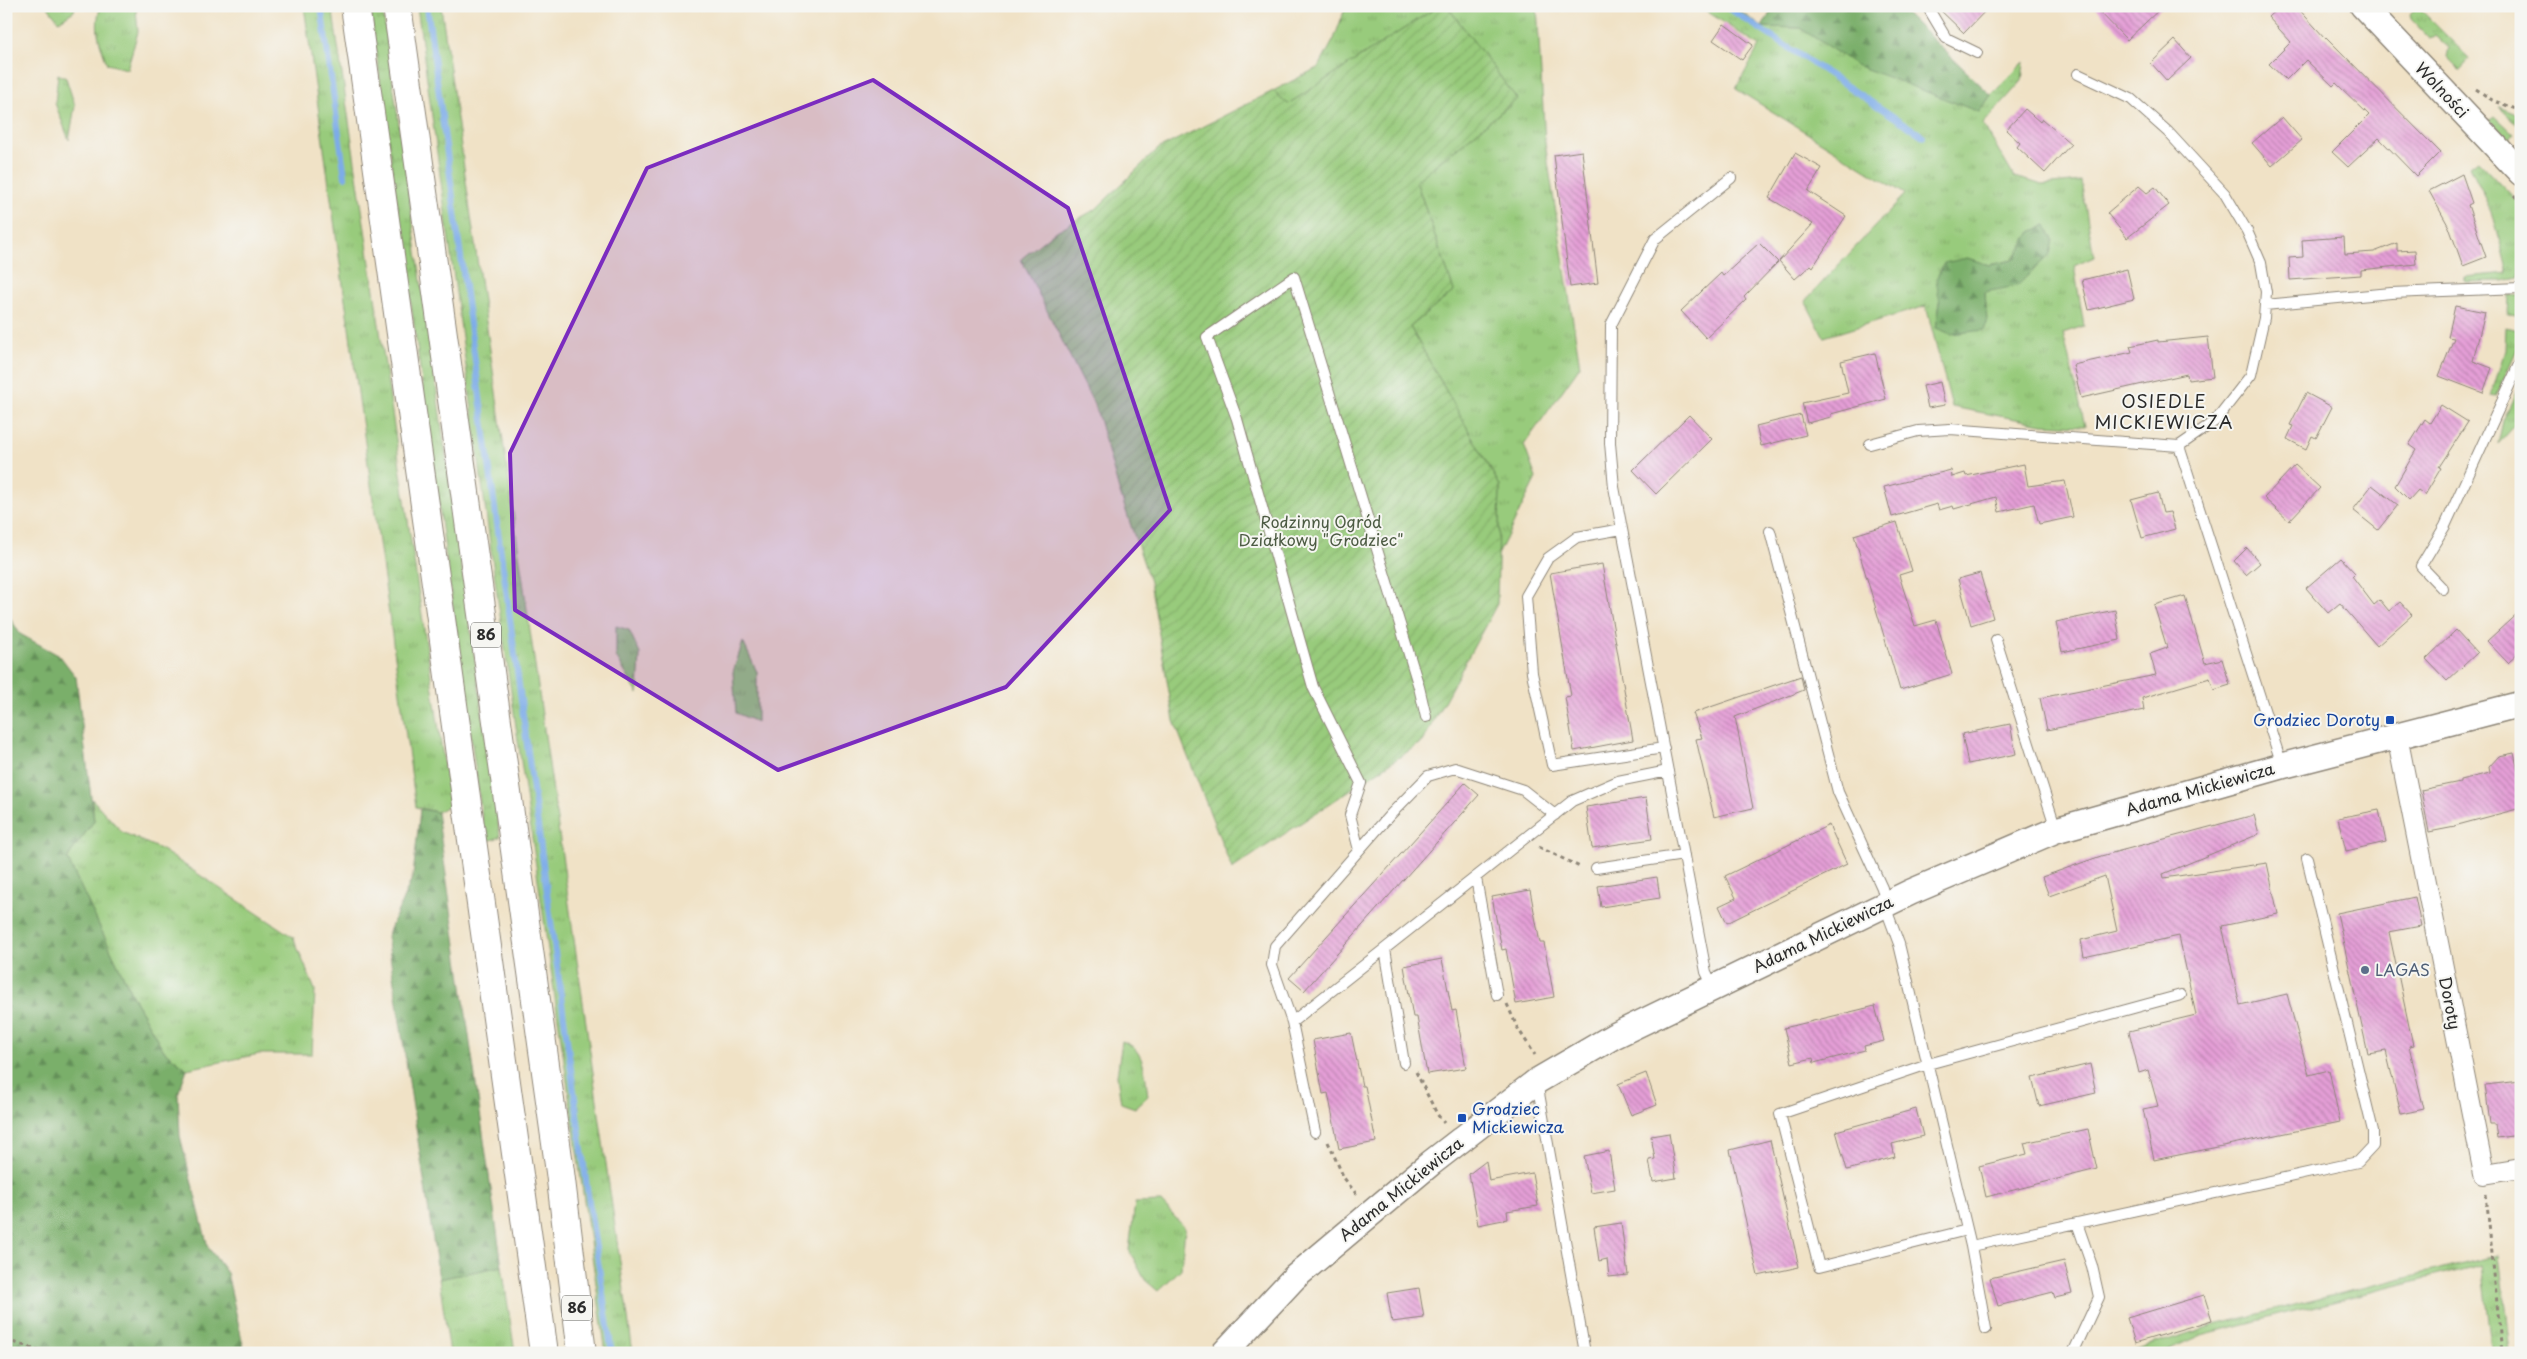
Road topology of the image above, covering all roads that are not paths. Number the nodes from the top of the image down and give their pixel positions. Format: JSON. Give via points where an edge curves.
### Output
{"nodes":[{"id":1,"x":354,"y":6,"type":"edge"},
{"id":2,"x":397,"y":6,"type":"edge"},
{"id":3,"x":1927,"y":6,"type":"edge"},
{"id":4,"x":2363,"y":6,"type":"edge"},
{"id":5,"x":1977,"y":53,"type":"dead end"},
{"id":6,"x":2078,"y":74,"type":"dead end"},
{"id":7,"x":2521,"y":174,"type":"edge"},
{"id":8,"x":1731,"y":178,"type":"dead end"},
{"id":9,"x":2521,"y":288,"type":"edge"},
{"id":10,"x":2265,"y":305,"type":"junction"},
{"id":11,"x":2521,"y":360,"type":"edge"},
{"id":12,"x":1870,"y":444,"type":"dead end"},
{"id":13,"x":2179,"y":446,"type":"junction"},
{"id":14,"x":1622,"y":529,"type":"junction"},
{"id":15,"x":1770,"y":531,"type":"dead end"},
{"id":16,"x":2443,"y":589,"type":"dead end"},
{"id":17,"x":1996,"y":640,"type":"dead end"},
{"id":18,"x":2521,"y":704,"type":"edge"},
{"id":19,"x":1426,"y":718,"type":"dead end"},
{"id":20,"x":2397,"y":736,"type":"junction"},
{"id":21,"x":1664,"y":748,"type":"junction"},
{"id":22,"x":2282,"y":766,"type":"junction"},
{"id":23,"x":1668,"y":771,"type":"junction"},
{"id":24,"x":1555,"y":815,"type":"junction"},
{"id":25,"x":2056,"y":830,"type":"junction"},
{"id":26,"x":1359,"y":850,"type":"junction"},
{"id":27,"x":1684,"y":855,"type":"junction"},
{"id":28,"x":2307,"y":858,"type":"dead end"},
{"id":29,"x":1596,"y":868,"type":"road end"},
{"id":30,"x":1476,"y":878,"type":"junction"},
{"id":31,"x":1886,"y":904,"type":"junction"},
{"id":32,"x":1385,"y":949,"type":"junction"},
{"id":33,"x":1714,"y":986,"type":"junction"},
{"id":34,"x":1497,"y":995,"type":"dead end"},
{"id":35,"x":2181,"y":995,"type":"dead end"},
{"id":36,"x":1292,"y":1022,"type":"junction"},
{"id":37,"x":1404,"y":1063,"type":"dead end"},
{"id":38,"x":1928,"y":1064,"type":"junction"},
{"id":39,"x":1538,"y":1072,"type":"junction"},
{"id":40,"x":1315,"y":1132,"type":"dead end"},
{"id":41,"x":2521,"y":1168,"type":"edge"},
{"id":42,"x":2077,"y":1223,"type":"junction"},
{"id":43,"x":1967,"y":1230,"type":"junction"},
{"id":44,"x":1971,"y":1246,"type":"junction"},
{"id":45,"x":1986,"y":1329,"type":"dead end"},
{"id":46,"x":544,"y":1353,"type":"edge"},
{"id":47,"x":582,"y":1353,"type":"edge"},
{"id":48,"x":1224,"y":1353,"type":"edge"},
{"id":49,"x":1585,"y":1353,"type":"edge"},
{"id":50,"x":2074,"y":1353,"type":"edge"}],
"edges":[{"from":1,"to":46,"type":"main road","number":"86"},
{"from":2,"to":47,"type":"main road","number":"86","via":[[559,1162]]},
{"from":3,"to":5,"type":"lane","via":[[1946,38]]},
{"from":4,"to":7,"type":"street","name":"Wolności"},
{"from":6,"to":10,"type":"lane","via":[[2131,99],[2168,132],[2225,194],[2261,263]]},
{"from":8,"to":14,"type":"lane","via":[[1655,239],[1611,325],[1610,443]]},
{"from":9,"to":10,"type":"lane","via":[[2391,293]]},
{"from":10,"to":13,"type":"lane","via":[[2251,375],[2215,421]]},
{"from":11,"to":16,"type":"lane","via":[[2445,526],[2421,566]]},
{"from":12,"to":13,"type":"lane","via":[[1918,431],[1950,429]]},
{"from":13,"to":22,"type":"lane"},
{"from":14,"to":21,"type":"lane"},
{"from":14,"to":21,"type":"lane","via":[[1577,537],[1548,558],[1526,596],[1532,673],[1552,764]]},
{"from":15,"to":31,"type":"lane","via":[[1838,792],[1878,877]]},
{"from":17,"to":25,"type":"lane"},
{"from":18,"to":20,"type":"street","name":"Adama Mickiewicza"},
{"from":19,"to":26,"type":"lane","via":[[1294,278],[1207,337],[1237,419],[1313,687],[1361,783],[1350,815]]},
{"from":20,"to":22,"type":"street","name":"Adama Mickiewicza"},
{"from":20,"to":41,"type":"street","name":"Doroty","via":[[2484,1174]]},
{"from":21,"to":23,"type":"lane"},
{"from":22,"to":25,"type":"street","name":"Adama Mickiewicza"},
{"from":23,"to":24,"type":"lane","via":[[1618,781],[1572,801]]},
{"from":23,"to":27,"type":"lane"},
{"from":24,"to":26,"type":"lane","via":[[1522,790],[1455,768],[1428,776]]},
{"from":24,"to":30,"type":"lane"},
{"from":25,"to":31,"type":"street","name":"Adama Mickiewicza"},
{"from":26,"to":36,"type":"lane","via":[[1275,946],[1272,965]]},
{"from":27,"to":29,"type":"lane"},
{"from":27,"to":33,"type":"lane","via":[[1706,972]]},
{"from":28,"to":42,"type":"lane","via":[[2373,1131],[2373,1146],[2358,1162]]},
{"from":30,"to":32,"type":"lane"},
{"from":30,"to":34,"type":"lane"},
{"from":31,"to":33,"type":"street","name":"Adama Mickiewicza"},
{"from":31,"to":38,"type":"lane"},
{"from":32,"to":36,"type":"lane"},
{"from":32,"to":37,"type":"lane"},
{"from":33,"to":39,"type":"street","name":"Adama Mickiewicza"},
{"from":35,"to":38,"type":"lane"},
{"from":36,"to":40,"type":"lane"},
{"from":38,"to":43,"type":"lane"},
{"from":38,"to":43,"type":"lane","via":[[1780,1114],[1819,1267]]},
{"from":39,"to":48,"type":"street","name":"Adama Mickiewicza","via":[[1294,1278]]},
{"from":39,"to":49,"type":"lane"},
{"from":42,"to":44,"type":"lane"},
{"from":42,"to":50,"type":"lane","via":[[2099,1297]]},
{"from":43,"to":44,"type":"lane"},
{"from":44,"to":45,"type":"lane"}]}
